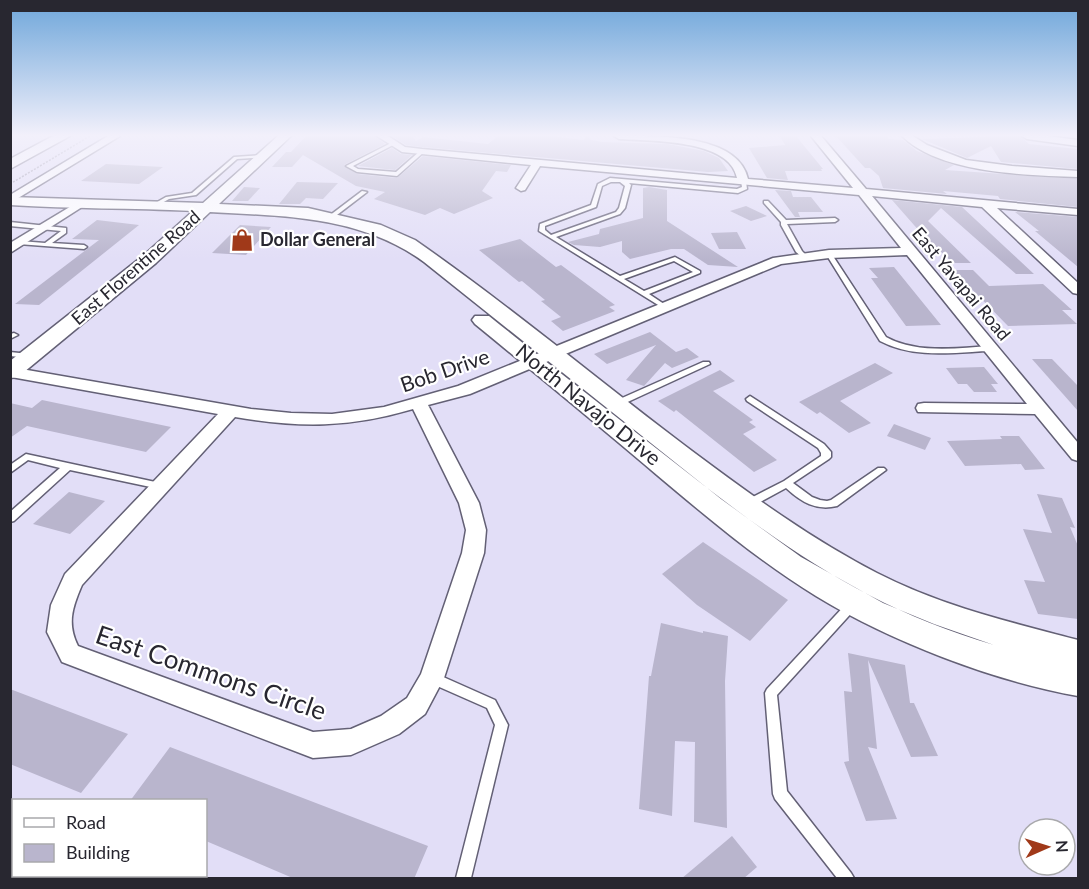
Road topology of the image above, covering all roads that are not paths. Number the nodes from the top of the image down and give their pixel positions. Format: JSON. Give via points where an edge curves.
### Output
{"nodes":[{"id":1,"x":48,"y":177,"type":"edge"},
{"id":2,"x":213,"y":177,"type":"edge"},
{"id":3,"x":240,"y":177,"type":"edge"},
{"id":4,"x":528,"y":177,"type":"edge"},
{"id":5,"x":694,"y":177,"type":"edge"},
{"id":6,"x":742,"y":177,"type":"edge"},
{"id":7,"x":850,"y":177,"type":"edge"},
{"id":8,"x":620,"y":180,"type":"junction"},
{"id":9,"x":743,"y":182,"type":"junction"},
{"id":10,"x":521,"y":188,"type":"dead end"},
{"id":11,"x":364,"y":192,"type":"dead end"},
{"id":12,"x":863,"y":193,"type":"junction"},
{"id":13,"x":10,"y":201,"type":"edge"},
{"id":14,"x":766,"y":202,"type":"dead end"},
{"id":15,"x":985,"y":203,"type":"junction"},
{"id":16,"x":155,"y":205,"type":"junction"},
{"id":17,"x":78,"y":206,"type":"junction"},
{"id":18,"x":204,"y":211,"type":"junction"},
{"id":19,"x":1078,"y":212,"type":"edge"},
{"id":20,"x":331,"y":217,"type":"junction"},
{"id":21,"x":835,"y":220,"type":"dead end"},
{"id":22,"x":784,"y":222,"type":"junction"},
{"id":23,"x":10,"y":224,"type":"edge"},
{"id":24,"x":44,"y":227,"type":"junction"},
{"id":25,"x":551,"y":237,"type":"junction"},
{"id":26,"x":46,"y":245,"type":"junction"},
{"id":27,"x":15,"y":246,"type":"edge"},
{"id":28,"x":84,"y":247,"type":"dead end"},
{"id":29,"x":911,"y":252,"type":"junction"},
{"id":30,"x":829,"y":254,"type":"junction"},
{"id":31,"x":804,"y":256,"type":"junction"},
{"id":32,"x":429,"y":267,"type":"junction"},
{"id":33,"x":619,"y":279,"type":"junction"},
{"id":34,"x":1078,"y":290,"type":"edge"},
{"id":35,"x":644,"y":294,"type":"junction"},
{"id":36,"x":664,"y":307,"type":"junction"},
{"id":37,"x":991,"y":348,"type":"junction"},
{"id":38,"x":542,"y":357,"type":"junction"},
{"id":39,"x":706,"y":364,"type":"dead end"},
{"id":40,"x":11,"y":366,"type":"edge"},
{"id":41,"x":750,"y":399,"type":"dead end"},
{"id":42,"x":419,"y":404,"type":"junction"},
{"id":43,"x":616,"y":404,"type":"junction"},
{"id":44,"x":924,"y":408,"type":"dead end"},
{"id":45,"x":1042,"y":409,"type":"junction"},
{"id":46,"x":231,"y":410,"type":"junction"},
{"id":47,"x":1078,"y":455,"type":"edge"},
{"id":48,"x":68,"y":466,"type":"junction"},
{"id":49,"x":10,"y":470,"type":"edge"},
{"id":50,"x":881,"y":470,"type":"dead end"},
{"id":51,"x":787,"y":483,"type":"junction"},
{"id":52,"x":160,"y":486,"type":"junction"},
{"id":53,"x":736,"y":511,"type":"junction"},
{"id":54,"x":10,"y":518,"type":"edge"},
{"id":55,"x":853,"y":603,"type":"junction"},
{"id":56,"x":1078,"y":654,"type":"edge"},
{"id":57,"x":432,"y":678,"type":"junction"},
{"id":58,"x":1078,"y":681,"type":"edge"},
{"id":59,"x":464,"y":879,"type":"edge"},
{"id":60,"x":846,"y":879,"type":"edge"}],
"edges":[{"from":1,"to":13,"type":"street"},
{"from":2,"to":16,"type":"lane","via":[[194,194],[168,198]]},
{"from":3,"to":18,"type":"street","name":"East Florentine Road"},
{"from":4,"to":10,"type":"street"},
{"from":5,"to":9,"type":"street"},
{"from":6,"to":9,"type":"street"},
{"from":7,"to":12,"type":"street","name":"East Yavapai Road"},
{"from":8,"to":9,"type":"lane","via":[[732,191],[745,188]]},
{"from":8,"to":25,"type":"lane","via":[[628,185],[618,213]]},
{"from":8,"to":25,"type":"lane","via":[[602,183],[594,206],[544,222],[542,231]]},
{"from":9,"to":12,"type":"street"},
{"from":11,"to":20,"type":"lane"},
{"from":12,"to":15,"type":"street"},
{"from":12,"to":29,"type":"street","name":"East Yavapai Road"},
{"from":13,"to":17,"type":"street","name":"North Navajo Drive"},
{"from":14,"to":22,"type":"lane"},
{"from":15,"to":19,"type":"street"},
{"from":15,"to":34,"type":"street"},
{"from":16,"to":17,"type":"street","name":"North Navajo Drive","via":[[104,202]]},
{"from":16,"to":18,"type":"street","name":"North Navajo Drive"},
{"from":17,"to":18,"type":"street","name":"North Navajo Drive"},
{"from":17,"to":24,"type":"street"},
{"from":18,"to":20,"type":"street","name":"North Navajo Drive"},
{"from":18,"to":32,"type":"street","name":"North Navajo Drive","via":[[339,228],[384,244]]},
{"from":18,"to":40,"type":"street","name":"East Florentine Road","via":[[95,306],[31,356]]},
{"from":20,"to":32,"type":"street","name":"North Navajo Drive","via":[[395,236]]},
{"from":21,"to":22,"type":"lane"},
{"from":22,"to":31,"type":"lane"},
{"from":23,"to":24,"type":"lane"},
{"from":24,"to":26,"type":"lane","via":[[64,229]]},
{"from":24,"to":27,"type":"street"},
{"from":25,"to":33,"type":"lane"},
{"from":26,"to":27,"type":"lane"},
{"from":26,"to":28,"type":"lane"},
{"from":29,"to":30,"type":"street","name":"Bob Drive"},
{"from":29,"to":37,"type":"street","name":"East Yavapai Road"},
{"from":30,"to":31,"type":"street","name":"Bob Drive"},
{"from":30,"to":37,"type":"lane","via":[[883,339],[891,345],[951,350]]},
{"from":31,"to":36,"type":"street","name":"Bob Drive","via":[[778,261]]},
{"from":32,"to":38,"type":"street","name":"North Navajo Drive"},
{"from":33,"to":35,"type":"lane"},
{"from":33,"to":35,"type":"lane","via":[[675,259],[698,272]]},
{"from":35,"to":36,"type":"lane"},
{"from":36,"to":38,"type":"street","name":"Bob Drive"},
{"from":37,"to":45,"type":"street","name":"East Yavapai Road"},
{"from":38,"to":42,"type":"street","name":"Bob Drive"},
{"from":38,"to":43,"type":"street","name":"North Navajo Drive"},
{"from":38,"to":53,"type":"street","name":"North Navajo Drive"},
{"from":39,"to":43,"type":"lane"},
{"from":40,"to":46,"type":"street","name":"Bob Drive"},
{"from":41,"to":51,"type":"lane","via":[[826,452],[826,457]]},
{"from":42,"to":46,"type":"street","name":"Bob Drive","via":[[332,420]]},
{"from":42,"to":57,"type":"street","name":"East Commons Circle","via":[[469,503],[476,530],[473,553]]},
{"from":43,"to":53,"type":"street","name":"North Navajo Drive"},
{"from":44,"to":45,"type":"street"},
{"from":45,"to":47,"type":"street","name":"East Yavapai Road"},
{"from":46,"to":52,"type":"street","name":"East Commons Circle"},
{"from":48,"to":49,"type":"lane","via":[[26,457]]},
{"from":48,"to":52,"type":"lane"},
{"from":48,"to":54,"type":"lane"},
{"from":50,"to":51,"type":"lane","via":[[826,506],[816,504]]},
{"from":51,"to":53,"type":"lane"},
{"from":52,"to":57,"type":"street","name":"East Commons Circle","via":[[73,580],[62,605],[59,632],[70,654],[313,745],[351,742],[390,725],[416,706]]},
{"from":53,"to":55,"type":"street","name":"North Navajo Drive","via":[[792,567]]},
{"from":53,"to":56,"type":"street","name":"North Navajo Drive","via":[[870,583],[937,612]]},
{"from":55,"to":58,"type":"street","name":"North Navajo Drive","via":[[933,640],[1020,668]]},
{"from":55,"to":60,"type":"lane","via":[[771,693],[780,794]]},
{"from":57,"to":59,"type":"lane","via":[[491,704],[502,725]]}]}
